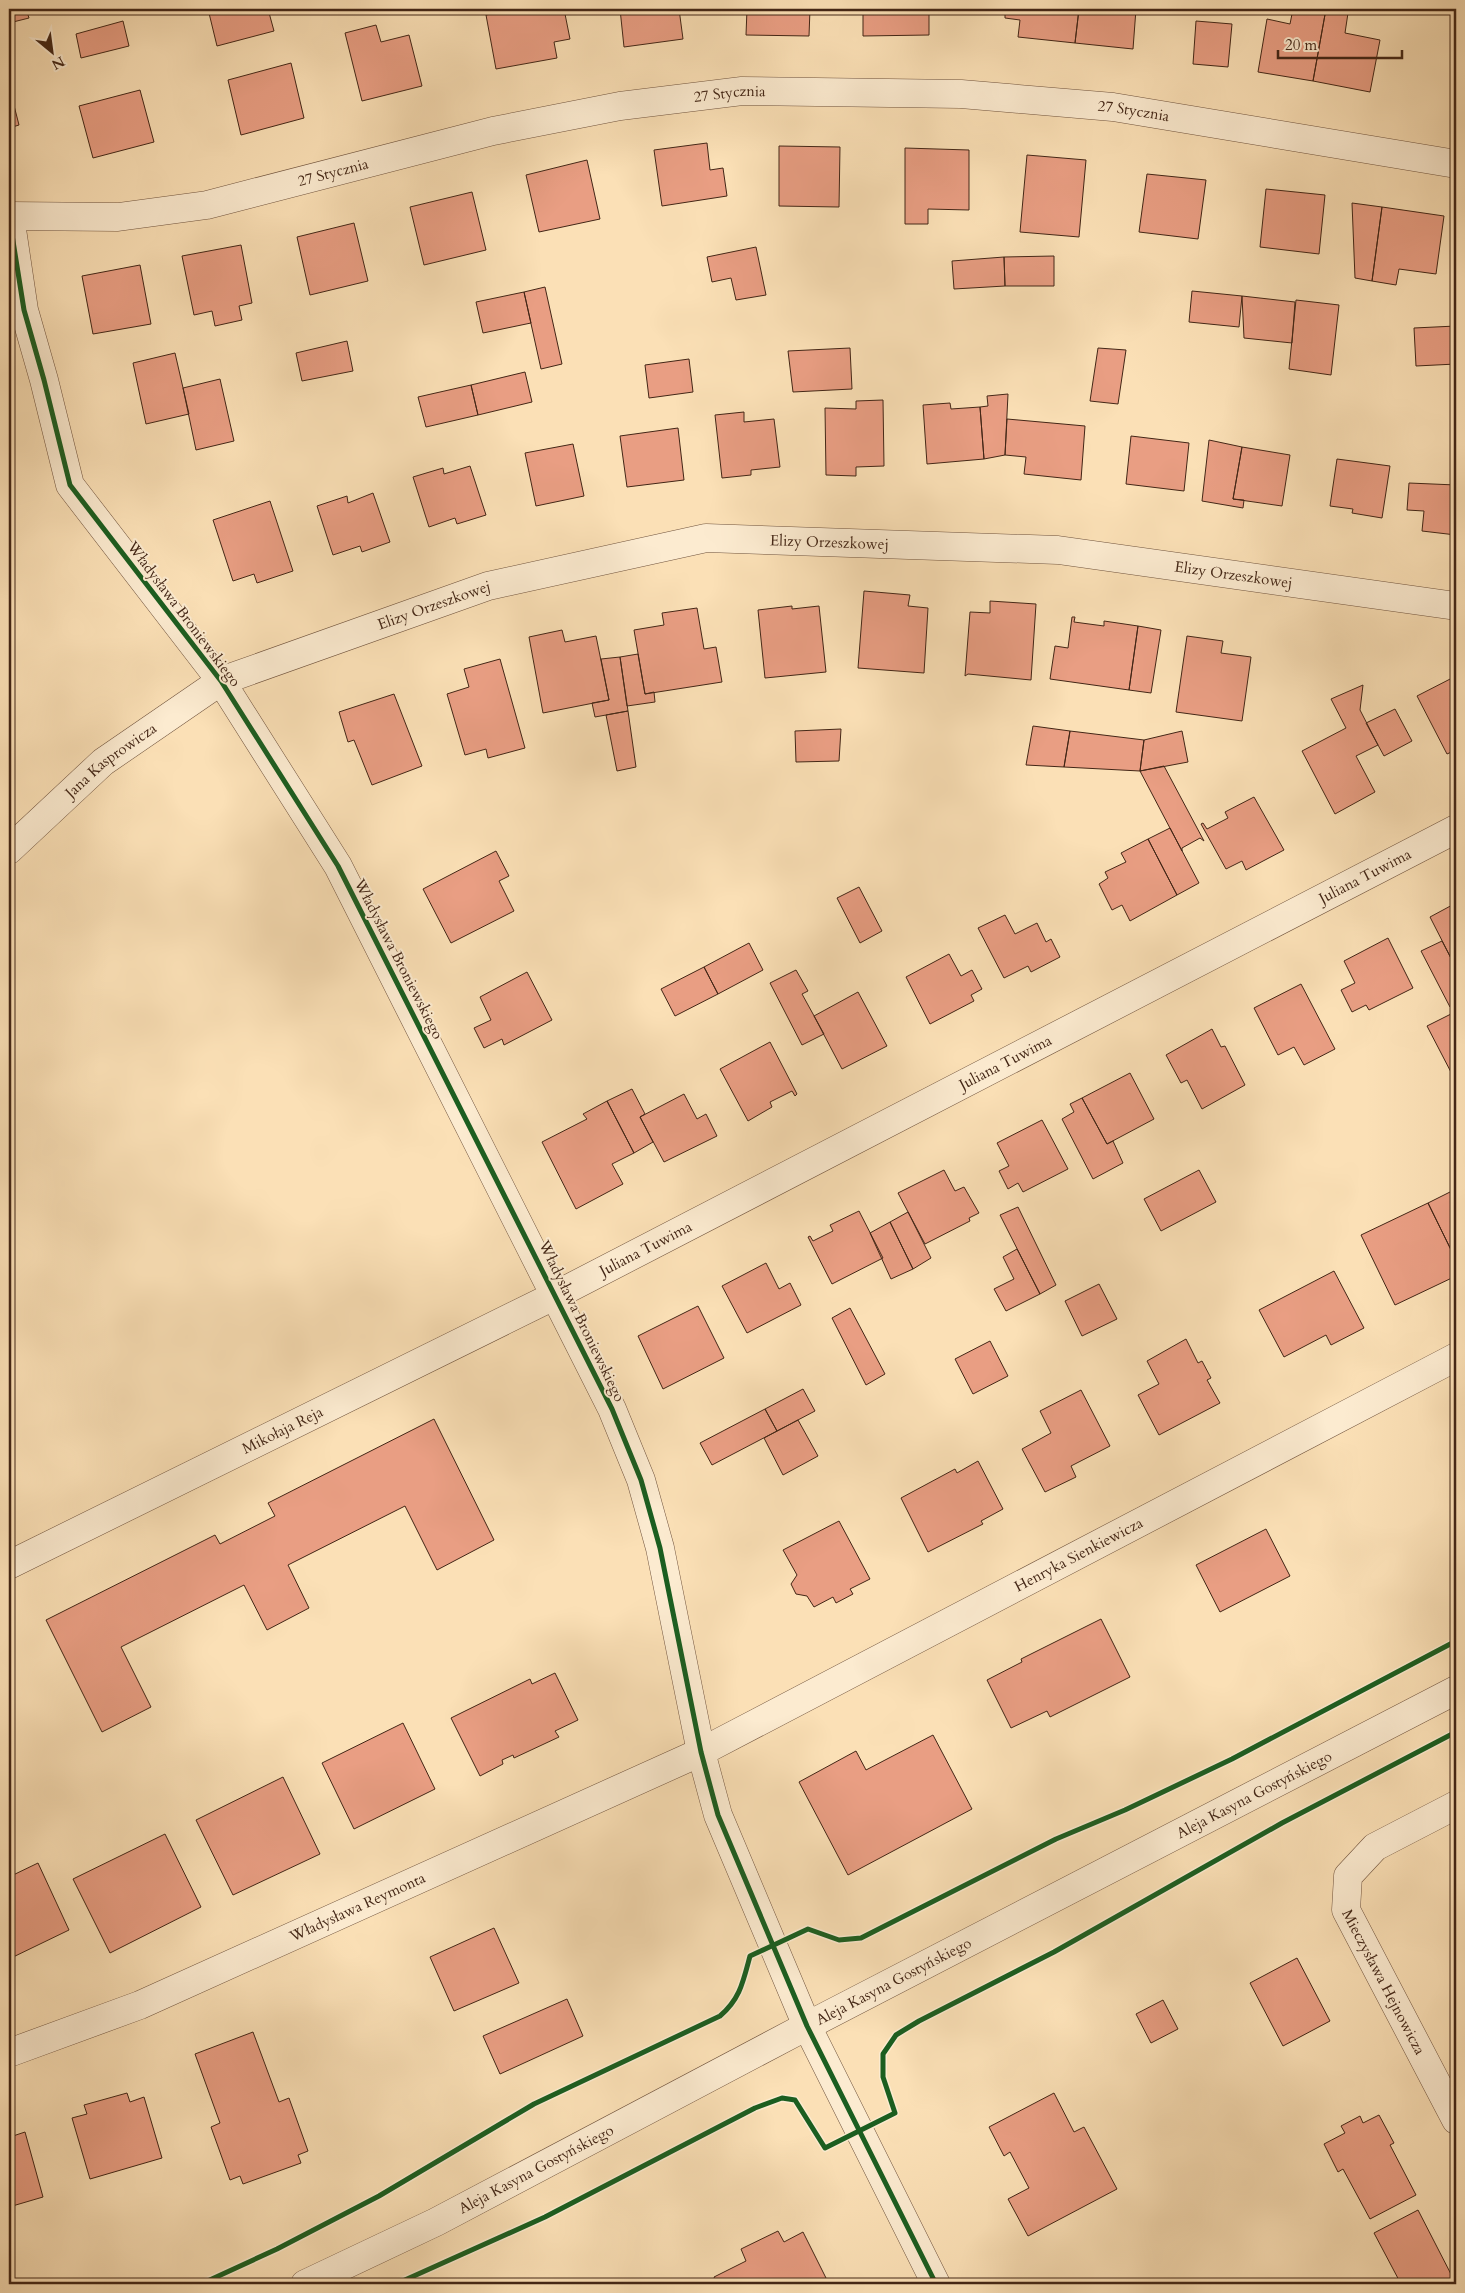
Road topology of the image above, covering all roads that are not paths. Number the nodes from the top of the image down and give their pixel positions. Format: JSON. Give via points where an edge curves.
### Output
{"nodes":[{"id":1,"x":1456,"y":164,"type":"edge"},
{"id":2,"x":10,"y":216,"type":"edge"},
{"id":3,"x":1456,"y":606,"type":"edge"},
{"id":4,"x":221,"y":681,"type":"junction"},
{"id":5,"x":1456,"y":829,"type":"edge"},
{"id":6,"x":9,"y":850,"type":"edge"},
{"id":7,"x":556,"y":1295,"type":"junction"},
{"id":8,"x":1456,"y":1357,"type":"edge"},
{"id":9,"x":9,"y":1565,"type":"edge"},
{"id":10,"x":1456,"y":1690,"type":"edge"},
{"id":11,"x":701,"y":1752,"type":"junction"},
{"id":12,"x":1456,"y":1805,"type":"edge"},
{"id":13,"x":807,"y":2026,"type":"junction"},
{"id":14,"x":9,"y":2053,"type":"edge"},
{"id":15,"x":1456,"y":2120,"type":"edge"},
{"id":16,"x":305,"y":2284,"type":"edge"},
{"id":17,"x":936,"y":2284,"type":"edge"}],
"edges":[{"from":1,"to":2,"type":"street","name":"27 Stycznia","via":[[1113,107],[961,94],[742,91],[620,106],[494,131],[207,205],[118,217]]},
{"from":2,"to":4,"type":"street","name":"Władysława Broniewskiego","via":[[24,310],[70,485]]},
{"from":3,"to":4,"type":"street","name":"Elizy Orzeszkowej","via":[[1058,550],[706,538],[488,586]]},
{"from":4,"to":6,"type":"street","name":"Jana Kasprowicza","via":[[103,762]]},
{"from":4,"to":7,"type":"street","name":"Władysława Broniewskiego","via":[[338,866]]},
{"from":5,"to":7,"type":"street","name":"Juliana Tuwima"},
{"from":7,"to":9,"type":"street","name":"Mikołaja Reja"},
{"from":7,"to":11,"type":"street","name":"Władysława Broniewskiego","via":[[612,1409],[641,1480],[660,1548]]},
{"from":8,"to":11,"type":"street","name":"Henryka Sienkiewicza"},
{"from":10,"to":13,"type":"street","name":"Aleja Kasyna Gostyńskiego"},
{"from":11,"to":13,"type":"street","name":"Władysława Broniewskiego","via":[[718,1815]]},
{"from":11,"to":14,"type":"street","name":"Władysława Reymonta","via":[[140,2005]]},
{"from":12,"to":15,"type":"street","name":"Mieczysława Hejnowicza","via":[[1375,1847],[1348,1876],[1346,1910]]},
{"from":13,"to":16,"type":"street","name":"Aleja Kasyna Gostyńskiego","via":[[436,2222]]},
{"from":13,"to":17,"type":"street","name":"Władysława Broniewskiego"}]}
